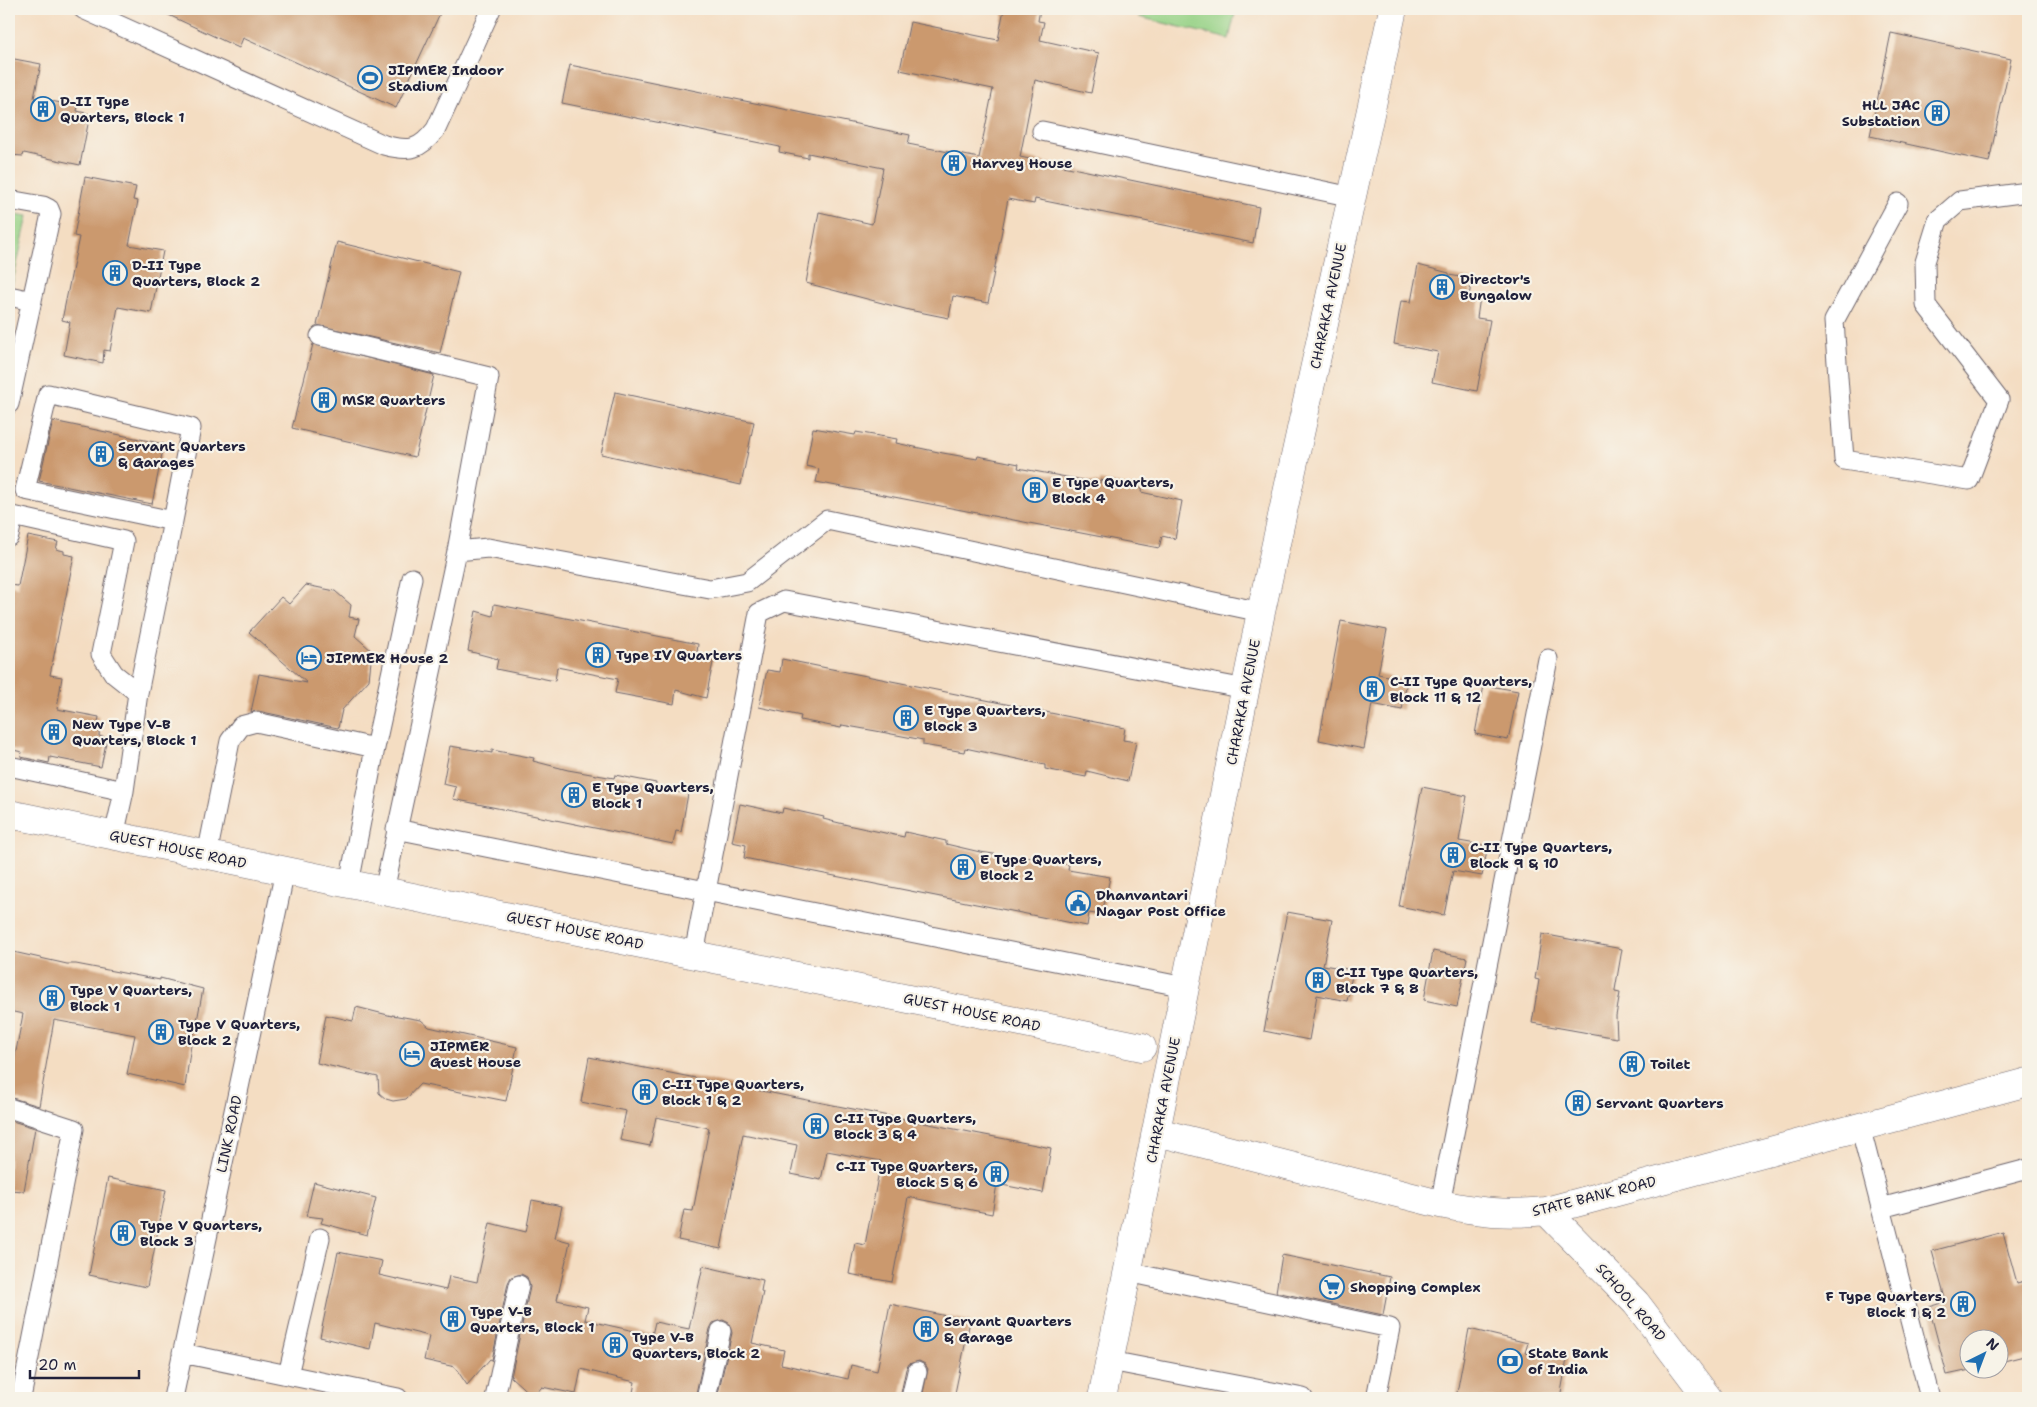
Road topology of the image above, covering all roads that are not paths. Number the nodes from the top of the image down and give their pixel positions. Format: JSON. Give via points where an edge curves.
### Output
{"nodes":[{"id":1,"x":83,"y":9,"type":"edge"},
{"id":2,"x":491,"y":9,"type":"edge"},
{"id":3,"x":1393,"y":9,"type":"edge"},
{"id":4,"x":1042,"y":131,"type":"dead end"},
{"id":5,"x":2028,"y":192,"type":"edge"},
{"id":6,"x":1352,"y":197,"type":"junction"},
{"id":7,"x":9,"y":200,"type":"edge"},
{"id":8,"x":1898,"y":203,"type":"dead end"},
{"id":9,"x":9,"y":296,"type":"edge"},
{"id":10,"x":32,"y":301,"type":"junction"},
{"id":11,"x":320,"y":336,"type":"dead end"},
{"id":12,"x":9,"y":404,"type":"edge"},
{"id":13,"x":173,"y":521,"type":"junction"},
{"id":14,"x":9,"y":536,"type":"edge"},
{"id":15,"x":457,"y":551,"type":"junction"},
{"id":16,"x":412,"y":578,"type":"dead end"},
{"id":17,"x":1261,"y":612,"type":"junction"},
{"id":18,"x":1548,"y":659,"type":"dead end"},
{"id":19,"x":1246,"y":689,"type":"junction"},
{"id":20,"x":138,"y":693,"type":"junction"},
{"id":21,"x":375,"y":748,"type":"junction"},
{"id":22,"x":9,"y":766,"type":"edge"},
{"id":23,"x":124,"y":790,"type":"junction"},
{"id":24,"x":9,"y":814,"type":"edge"},
{"id":25,"x":396,"y":829,"type":"junction"},
{"id":26,"x":114,"y":836,"type":"junction"},
{"id":27,"x":207,"y":855,"type":"junction"},
{"id":28,"x":285,"y":871,"type":"junction"},
{"id":29,"x":349,"y":884,"type":"junction"},
{"id":30,"x":384,"y":891,"type":"junction"},
{"id":31,"x":706,"y":891,"type":"junction"},
{"id":32,"x":694,"y":954,"type":"junction"},
{"id":33,"x":1185,"y":987,"type":"junction"},
{"id":34,"x":1177,"y":1032,"type":"junction"},
{"id":35,"x":1142,"y":1047,"type":"junction"},
{"id":36,"x":1169,"y":1071,"type":"junction"},
{"id":37,"x":2028,"y":1082,"type":"edge"},
{"id":38,"x":9,"y":1108,"type":"edge"},
{"id":39,"x":1860,"y":1126,"type":"junction"},
{"id":40,"x":1156,"y":1132,"type":"junction"},
{"id":41,"x":2028,"y":1169,"type":"edge"},
{"id":42,"x":1440,"y":1204,"type":"junction"},
{"id":43,"x":1881,"y":1208,"type":"junction"},
{"id":44,"x":1546,"y":1211,"type":"junction"},
{"id":45,"x":320,"y":1238,"type":"dead end"},
{"id":46,"x":1128,"y":1272,"type":"junction"},
{"id":47,"x":519,"y":1285,"type":"dead end"},
{"id":48,"x":721,"y":1331,"type":"dead end"},
{"id":49,"x":182,"y":1353,"type":"junction"},
{"id":50,"x":1110,"y":1361,"type":"junction"},
{"id":51,"x":917,"y":1372,"type":"dead end"},
{"id":52,"x":288,"y":1375,"type":"junction"},
{"id":53,"x":21,"y":1398,"type":"edge"},
{"id":54,"x":173,"y":1398,"type":"edge"},
{"id":55,"x":398,"y":1398,"type":"edge"},
{"id":56,"x":496,"y":1398,"type":"edge"},
{"id":57,"x":706,"y":1398,"type":"edge"},
{"id":58,"x":912,"y":1398,"type":"edge"},
{"id":59,"x":1102,"y":1398,"type":"edge"},
{"id":60,"x":1303,"y":1398,"type":"edge"},
{"id":61,"x":1376,"y":1398,"type":"edge"},
{"id":62,"x":1708,"y":1398,"type":"edge"},
{"id":63,"x":1930,"y":1398,"type":"edge"}],
"edges":[{"from":1,"to":2,"type":"lane","via":[[384,145],[401,149],[415,148],[427,141],[436,129]]},
{"from":3,"to":6,"type":"street","name":"CHARAKA AVENUE"},
{"from":4,"to":6,"type":"lane"},
{"from":5,"to":8,"type":"lane","via":[[1960,201],[1938,220],[1925,262],[1926,305],[1998,400],[1969,480],[1844,460],[1834,321]]},
{"from":6,"to":17,"type":"street","name":"CHARAKA AVENUE"},
{"from":7,"to":10,"type":"lane","via":[[43,206],[51,214]]},
{"from":9,"to":10,"type":"lane"},
{"from":10,"to":12,"type":"lane"},
{"from":11,"to":15,"type":"lane","via":[[488,376]]},
{"from":13,"to":13,"type":"lane","via":[[25,490],[48,394],[192,428]]},
{"from":13,"to":20,"type":"lane"},
{"from":14,"to":20,"type":"lane","via":[[13,516],[124,541],[101,654],[114,674]]},
{"from":15,"to":17,"type":"lane","via":[[488,548],[710,588],[748,582],[827,520]]},
{"from":15,"to":25,"type":"lane"},
{"from":16,"to":21,"type":"lane"},
{"from":17,"to":19,"type":"street","name":"CHARAKA AVENUE"},
{"from":18,"to":42,"type":"lane"},
{"from":19,"to":31,"type":"lane","via":[[784,601],[759,613]]},
{"from":19,"to":33,"type":"street","name":"CHARAKA AVENUE"},
{"from":20,"to":23,"type":"lane"},
{"from":21,"to":27,"type":"lane","via":[[256,722],[241,726],[230,741]]},
{"from":21,"to":29,"type":"lane"},
{"from":22,"to":23,"type":"lane"},
{"from":23,"to":26,"type":"lane"},
{"from":24,"to":26,"type":"street","name":"GUEST HOUSE ROAD"},
{"from":25,"to":30,"type":"lane"},
{"from":25,"to":31,"type":"lane"},
{"from":26,"to":27,"type":"street","name":"GUEST HOUSE ROAD"},
{"from":27,"to":28,"type":"street","name":"GUEST HOUSE ROAD"},
{"from":28,"to":29,"type":"street","name":"GUEST HOUSE ROAD"},
{"from":28,"to":49,"type":"lane","name":"LINK ROAD"},
{"from":29,"to":30,"type":"street","name":"GUEST HOUSE ROAD"},
{"from":30,"to":32,"type":"street","name":"GUEST HOUSE ROAD"},
{"from":31,"to":32,"type":"lane"},
{"from":31,"to":33,"type":"lane"},
{"from":32,"to":35,"type":"street","name":"GUEST HOUSE ROAD"},
{"from":33,"to":34,"type":"street","name":"CHARAKA AVENUE"},
{"from":34,"to":35,"type":"street"},
{"from":34,"to":36,"type":"street","name":"CHARAKA AVENUE"},
{"from":35,"to":36,"type":"street","name":"GUEST HOUSE ROAD"},
{"from":36,"to":40,"type":"street","name":"CHARAKA AVENUE"},
{"from":37,"to":39,"type":"street","name":"STATE BANK ROAD"},
{"from":38,"to":53,"type":"lane","via":[[74,1129]]},
{"from":39,"to":43,"type":"lane"},
{"from":39,"to":44,"type":"street","name":"STATE BANK ROAD"},
{"from":40,"to":42,"type":"street","name":"STATE BANK ROAD"},
{"from":40,"to":46,"type":"street","name":"CHARAKA AVENUE"},
{"from":41,"to":43,"type":"lane"},
{"from":42,"to":44,"type":"street","name":"STATE BANK ROAD","via":[[1481,1212],[1514,1214]]},
{"from":43,"to":63,"type":"lane"},
{"from":44,"to":62,"type":"street","name":"SCHOOL ROAD","via":[[1636,1303]]},
{"from":45,"to":52,"type":"lane"},
{"from":46,"to":50,"type":"street","name":"CHARAKA AVENUE"},
{"from":46,"to":61,"type":"lane","via":[[1390,1328]]},
{"from":47,"to":56,"type":"lane"},
{"from":48,"to":57,"type":"lane"},
{"from":49,"to":52,"type":"lane"},
{"from":49,"to":54,"type":"lane","name":"LINK ROAD"},
{"from":50,"to":59,"type":"street","name":"CHARAKA AVENUE"},
{"from":50,"to":60,"type":"lane"},
{"from":51,"to":58,"type":"lane"},
{"from":52,"to":55,"type":"lane"}]}
